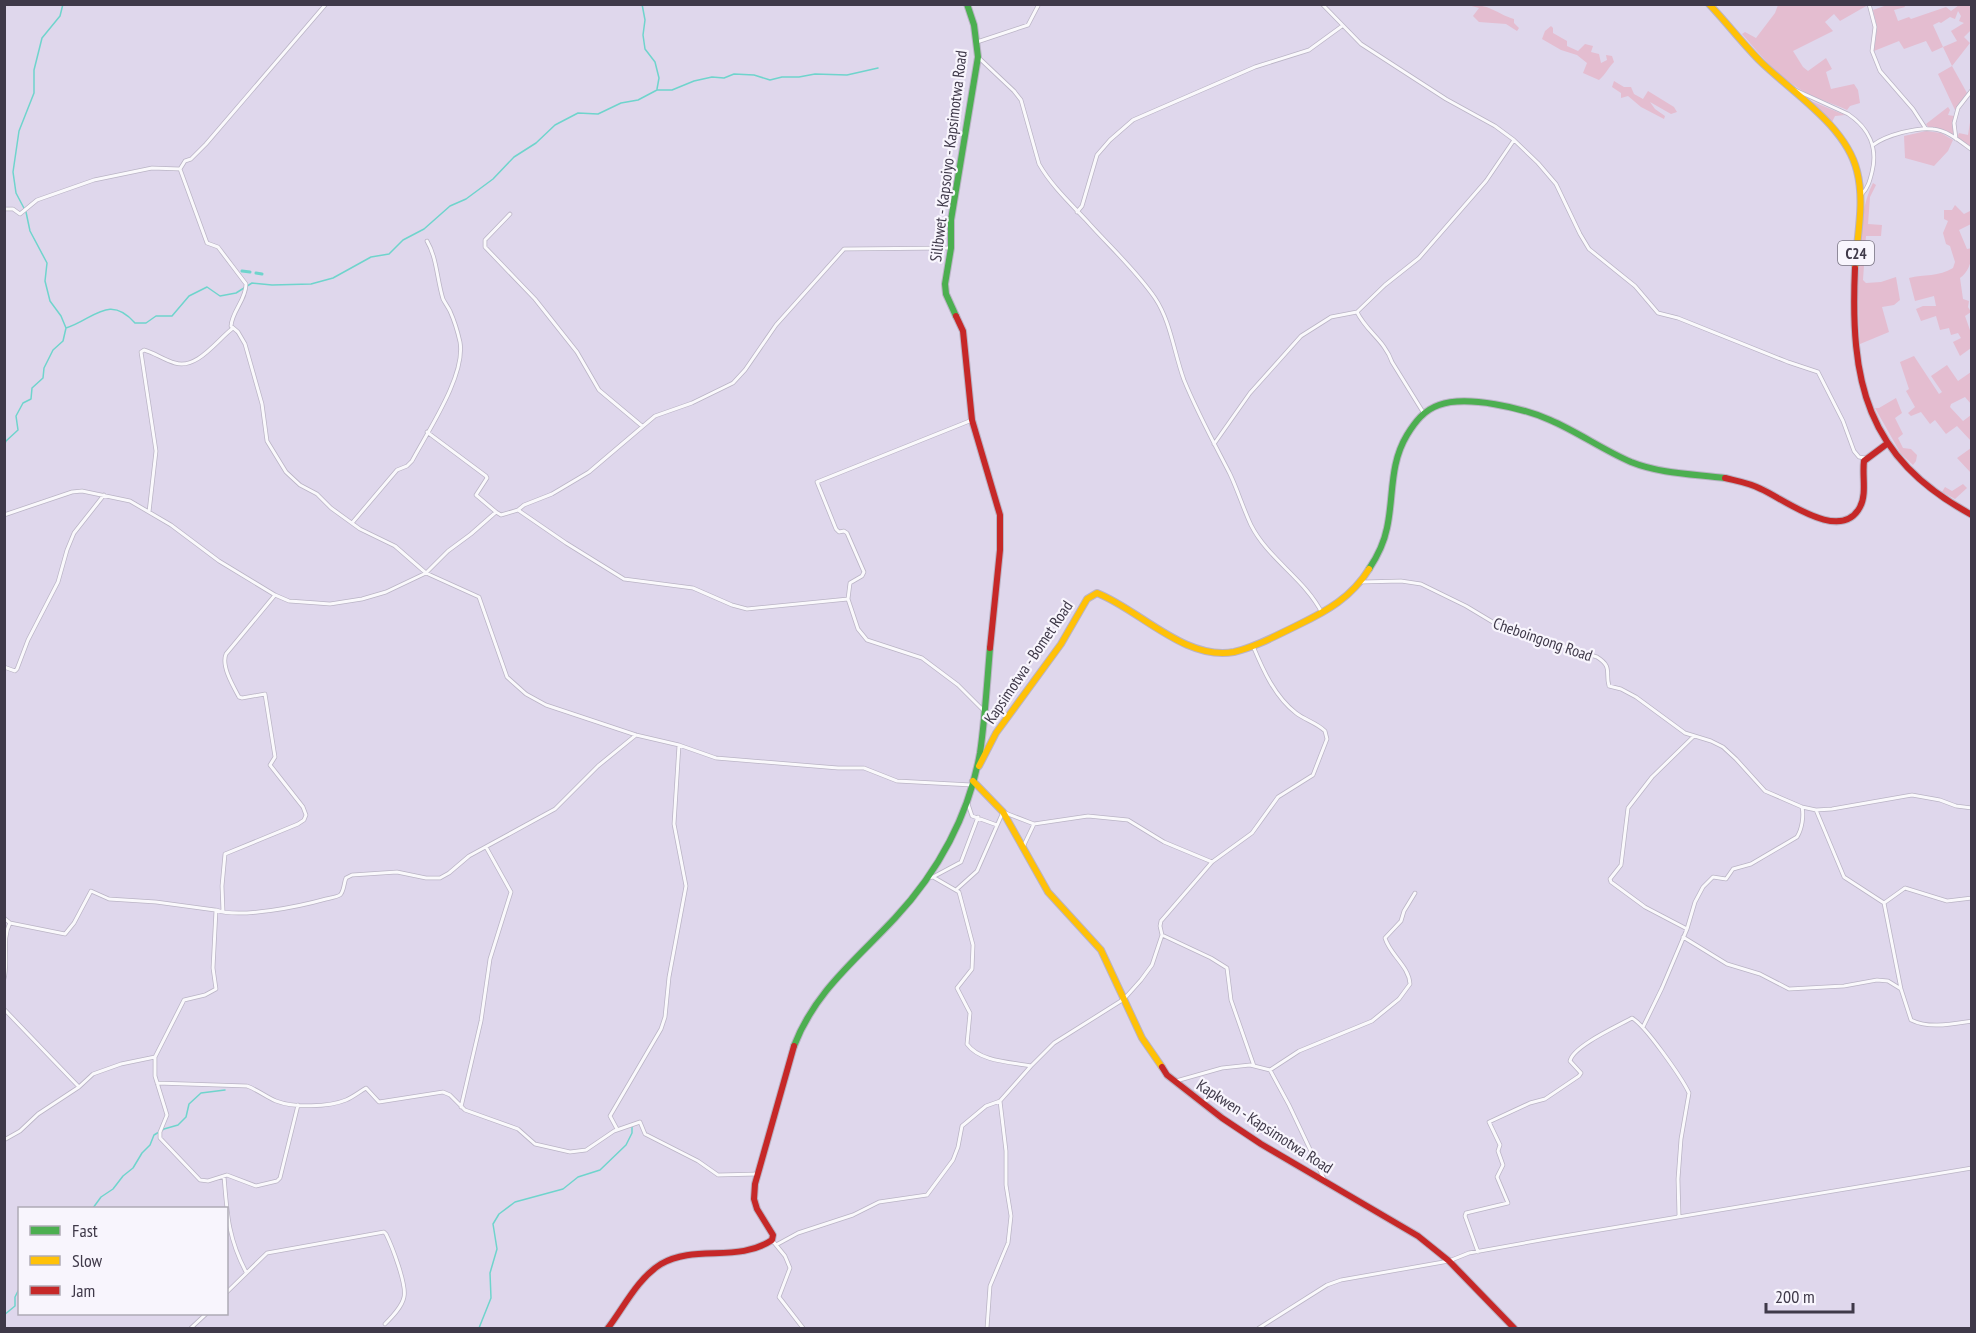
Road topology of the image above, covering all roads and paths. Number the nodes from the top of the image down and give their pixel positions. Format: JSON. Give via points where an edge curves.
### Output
{"nodes":[{"id":1,"x":326,"y":4,"type":"edge"},
{"id":2,"x":967,"y":4,"type":"edge"},
{"id":3,"x":1039,"y":4,"type":"edge"},
{"id":4,"x":1322,"y":4,"type":"edge"},
{"id":5,"x":1709,"y":4,"type":"edge"},
{"id":6,"x":1869,"y":4,"type":"edge"},
{"id":7,"x":1342,"y":26,"type":"junction"},
{"id":8,"x":977,"y":42,"type":"junction"},
{"id":9,"x":978,"y":57,"type":"junction"},
{"id":10,"x":1783,"y":84,"type":"junction"},
{"id":11,"x":1971,"y":90,"type":"edge"},
{"id":12,"x":1926,"y":129,"type":"junction"},
{"id":13,"x":1956,"y":139,"type":"junction"},
{"id":14,"x":1514,"y":140,"type":"junction"},
{"id":15,"x":1873,"y":145,"type":"junction"},
{"id":16,"x":1971,"y":150,"type":"edge"},
{"id":17,"x":180,"y":169,"type":"junction"},
{"id":18,"x":1860,"y":195,"type":"junction"},
{"id":19,"x":4,"y":209,"type":"edge"},
{"id":20,"x":1077,"y":212,"type":"junction"},
{"id":21,"x":510,"y":214,"type":"dead end"},
{"id":22,"x":427,"y":241,"type":"dead end"},
{"id":23,"x":951,"y":248,"type":"junction"},
{"id":24,"x":1357,"y":312,"type":"junction"},
{"id":25,"x":233,"y":328,"type":"junction"},
{"id":26,"x":1423,"y":412,"type":"junction"},
{"id":27,"x":972,"y":420,"type":"junction"},
{"id":28,"x":642,"y":426,"type":"junction"},
{"id":29,"x":427,"y":432,"type":"junction"},
{"id":30,"x":1888,"y":443,"type":"junction"},
{"id":31,"x":1214,"y":444,"type":"junction"},
{"id":32,"x":1865,"y":458,"type":"junction"},
{"id":33,"x":104,"y":495,"type":"junction"},
{"id":34,"x":518,"y":510,"type":"junction"},
{"id":35,"x":149,"y":512,"type":"junction"},
{"id":36,"x":496,"y":512,"type":"junction"},
{"id":37,"x":4,"y":515,"type":"edge"},
{"id":38,"x":1971,"y":515,"type":"edge"},
{"id":39,"x":352,"y":523,"type":"junction"},
{"id":40,"x":426,"y":573,"type":"junction"},
{"id":41,"x":1361,"y":582,"type":"junction"},
{"id":42,"x":275,"y":595,"type":"junction"},
{"id":43,"x":848,"y":599,"type":"junction"},
{"id":44,"x":1322,"y":613,"type":"junction"},
{"id":45,"x":1253,"y":646,"type":"junction"},
{"id":46,"x":4,"y":667,"type":"edge"},
{"id":47,"x":984,"y":710,"type":"junction"},
{"id":48,"x":636,"y":735,"type":"junction"},
{"id":49,"x":1694,"y":736,"type":"junction"},
{"id":50,"x":679,"y":746,"type":"junction"},
{"id":51,"x":976,"y":771,"type":"junction"},
{"id":52,"x":973,"y":783,"type":"junction"},
{"id":53,"x":967,"y":801,"type":"junction"},
{"id":54,"x":1802,"y":807,"type":"junction"},
{"id":55,"x":1971,"y":808,"type":"edge"},
{"id":56,"x":1816,"y":810,"type":"junction"},
{"id":57,"x":1003,"y":812,"type":"junction"},
{"id":58,"x":978,"y":817,"type":"junction"},
{"id":59,"x":1034,"y":824,"type":"junction"},
{"id":60,"x":997,"y":825,"type":"junction"},
{"id":61,"x":486,"y":847,"type":"junction"},
{"id":62,"x":1022,"y":847,"type":"junction"},
{"id":63,"x":1212,"y":862,"type":"junction"},
{"id":64,"x":930,"y":878,"type":"junction"},
{"id":65,"x":957,"y":889,"type":"junction"},
{"id":66,"x":1415,"y":893,"type":"dead end"},
{"id":67,"x":1971,"y":898,"type":"edge"},
{"id":68,"x":1884,"y":903,"type":"junction"},
{"id":69,"x":216,"y":910,"type":"junction"},
{"id":70,"x":223,"y":912,"type":"junction"},
{"id":71,"x":4,"y":918,"type":"edge"},
{"id":72,"x":10,"y":923,"type":"junction"},
{"id":73,"x":1687,"y":929,"type":"junction"},
{"id":74,"x":1162,"y":935,"type":"junction"},
{"id":75,"x":1683,"y":937,"type":"junction"},
{"id":76,"x":4,"y":979,"type":"edge"},
{"id":77,"x":1901,"y":990,"type":"junction"},
{"id":78,"x":1124,"y":999,"type":"junction"},
{"id":79,"x":4,"y":1009,"type":"edge"},
{"id":80,"x":1971,"y":1021,"type":"edge"},
{"id":81,"x":1643,"y":1027,"type":"junction"},
{"id":82,"x":155,"y":1057,"type":"junction"},
{"id":83,"x":1031,"y":1066,"type":"junction"},
{"id":84,"x":1254,"y":1066,"type":"junction"},
{"id":85,"x":1270,"y":1070,"type":"junction"},
{"id":86,"x":1174,"y":1082,"type":"junction"},
{"id":87,"x":157,"y":1083,"type":"junction"},
{"id":88,"x":79,"y":1087,"type":"junction"},
{"id":89,"x":1000,"y":1101,"type":"junction"},
{"id":90,"x":298,"y":1105,"type":"junction"},
{"id":91,"x":461,"y":1107,"type":"junction"},
{"id":92,"x":617,"y":1129,"type":"junction"},
{"id":93,"x":4,"y":1140,"type":"edge"},
{"id":94,"x":1971,"y":1168,"type":"edge"},
{"id":95,"x":758,"y":1174,"type":"junction"},
{"id":96,"x":224,"y":1176,"type":"junction"},
{"id":97,"x":1325,"y":1182,"type":"junction"},
{"id":98,"x":227,"y":1207,"type":"edge"},
{"id":99,"x":1679,"y":1216,"type":"junction"},
{"id":100,"x":228,"y":1219,"type":"edge"},
{"id":101,"x":774,"y":1243,"type":"junction"},
{"id":102,"x":1478,"y":1252,"type":"junction"},
{"id":103,"x":1449,"y":1261,"type":"junction"},
{"id":104,"x":246,"y":1272,"type":"junction"},
{"id":105,"x":228,"y":1291,"type":"edge"},
{"id":106,"x":205,"y":1315,"type":"edge"},
{"id":107,"x":385,"y":1324,"type":"dead end"},
{"id":108,"x":191,"y":1329,"type":"edge"},
{"id":109,"x":608,"y":1329,"type":"edge"},
{"id":110,"x":803,"y":1329,"type":"edge"},
{"id":111,"x":987,"y":1329,"type":"edge"},
{"id":112,"x":1259,"y":1329,"type":"edge"},
{"id":113,"x":1514,"y":1329,"type":"edge"}],
"edges":[{"from":1,"to":17,"type":"street"},
{"from":2,"to":8,"type":"street","name":"Silibwet - Kapsoiyo - Kapsimotwa Road"},
{"from":3,"to":8,"type":"street","via":[[1029,24]]},
{"from":4,"to":7,"type":"street"},
{"from":5,"to":10,"type":"street","number":"C24"},
{"from":6,"to":12,"type":"street","via":[[1875,27],[1872,51],[1880,72]]},
{"from":7,"to":14,"type":"street","via":[[1361,44]]},
{"from":7,"to":20,"type":"street","via":[[1309,50],[1255,67],[1133,120],[1097,155]]},
{"from":8,"to":9,"type":"street","name":"Silibwet - Kapsoiyo - Kapsimotwa Road"},
{"from":9,"to":20,"type":"street","via":[[1021,100],[1041,167]]},
{"from":9,"to":23,"type":"street","name":"Silibwet - Kapsoiyo - Kapsimotwa Road","via":[[951,220]]},
{"from":10,"to":15,"type":"street","via":[[1856,120]]},
{"from":10,"to":18,"type":"street","number":"C24","via":[[1841,139],[1854,161]]},
{"from":11,"to":13,"type":"street","via":[[1958,108],[1954,123]]},
{"from":12,"to":13,"type":"street"},
{"from":12,"to":15,"type":"street","via":[[1890,136]]},
{"from":13,"to":16,"type":"street"},
{"from":14,"to":24,"type":"street","via":[[1446,229]]},
{"from":14,"to":32,"type":"street","via":[[1556,184],[1589,249],[1635,286],[1658,313],[1818,372],[1854,451]]},
{"from":15,"to":18,"type":"street","via":[[1869,182]]},
{"from":17,"to":19,"type":"street","via":[[152,168],[94,180],[37,200],[20,214]]},
{"from":17,"to":25,"type":"street","via":[[207,243],[218,247],[246,284],[245,295],[231,321]]},
{"from":18,"to":30,"type":"street","number":"C24","via":[[1854,288],[1856,351],[1864,391]]},
{"from":20,"to":31,"type":"street","via":[[1124,258],[1159,305],[1185,380]]},
{"from":21,"to":28,"type":"street","via":[[485,240],[485,247],[531,294],[577,352],[599,390]]},
{"from":22,"to":29,"type":"street","via":[[461,351],[460,367]]},
{"from":23,"to":27,"type":"street","name":"Silibwet - Kapsoiyo - Kapsimotwa Road","via":[[945,289],[963,331]]},
{"from":23,"to":28,"type":"street","via":[[844,249],[776,325],[739,378],[692,403],[655,416]]},
{"from":24,"to":26,"type":"street","via":[[1389,353]]},
{"from":24,"to":31,"type":"street","via":[[1331,317],[1301,336],[1250,393]]},
{"from":25,"to":35,"type":"street","via":[[197,359],[183,365],[141,352],[156,451]]},
{"from":25,"to":39,"type":"street","via":[[245,344],[262,404],[267,441],[280,463],[291,477]]},
{"from":26,"to":32,"type":"street","via":[[1437,405],[1463,401],[1539,416],[1633,462],[1754,486],[1833,523],[1848,519],[1858,508],[1864,493]]},
{"from":26,"to":41,"type":"street","name":"Kapsimotwa - Bomet Road","via":[[1414,421],[1395,460],[1387,532]]},
{"from":27,"to":43,"type":"street","via":[[817,482],[836,529],[847,533],[864,572],[850,583]]},
{"from":27,"to":47,"type":"street","name":"Silibwet - Kapsoiyo - Kapsimotwa Road","via":[[1000,515]]},
{"from":28,"to":34,"type":"street","via":[[589,472]]},
{"from":29,"to":36,"type":"street","via":[[487,477],[476,495]]},
{"from":29,"to":39,"type":"street","via":[[412,461],[397,470]]},
{"from":30,"to":32,"type":"street"},
{"from":30,"to":38,"type":"street","number":"C24","via":[[1920,480]]},
{"from":31,"to":44,"type":"street","via":[[1257,535],[1305,587]]},
{"from":33,"to":35,"type":"street","via":[[130,501]]},
{"from":33,"to":37,"type":"street","via":[[72,492]]},
{"from":33,"to":46,"type":"street","via":[[74,533],[55,588],[17,670]]},
{"from":34,"to":36,"type":"street"},
{"from":34,"to":43,"type":"street","via":[[611,573],[631,581],[693,588],[747,609]]},
{"from":35,"to":42,"type":"street"},
{"from":36,"to":40,"type":"street"},
{"from":39,"to":40,"type":"street","via":[[395,546]]},
{"from":40,"to":42,"type":"street","via":[[386,592],[330,604],[289,601]]},
{"from":40,"to":48,"type":"street","via":[[479,597],[504,672],[526,694],[546,705]]},
{"from":41,"to":44,"type":"street","name":"Kapsimotwa - Bomet Road"},
{"from":41,"to":49,"type":"street","name":"Cheboingong Road","via":[[1421,584],[1501,627],[1593,655],[1607,667],[1609,686],[1636,697]]},
{"from":42,"to":70,"type":"street","via":[[226,654],[224,662],[239,697],[265,694],[275,757],[270,765],[306,815],[298,824],[225,854]]},
{"from":43,"to":47,"type":"street","via":[[858,629],[867,640],[922,658]]},
{"from":44,"to":45,"type":"street","name":"Kapsimotwa - Bomet Road"},
{"from":45,"to":51,"type":"street","name":"Kapsimotwa - Bomet Road","via":[[1225,653],[1201,650],[1112,599],[1093,594],[1000,726]]},
{"from":45,"to":63,"type":"street","via":[[1263,672],[1280,695],[1295,712],[1322,728],[1327,740],[1313,775],[1278,797],[1252,833]]},
{"from":47,"to":51,"type":"street","name":"Silibwet - Kapsoiyo - Kapsimotwa Road"},
{"from":48,"to":50,"type":"street"},
{"from":48,"to":61,"type":"street","via":[[555,809]]},
{"from":49,"to":54,"type":"street","name":"Cheboingong Road","via":[[1727,750],[1765,791]]},
{"from":49,"to":73,"type":"street","via":[[1652,777],[1628,808],[1621,865],[1610,879],[1638,902]]},
{"from":50,"to":52,"type":"street","via":[[729,760],[864,768],[897,781]]},
{"from":50,"to":92,"type":"street","via":[[674,824],[686,879],[685,896],[664,1023],[610,1116]]},
{"from":51,"to":52,"type":"street"},
{"from":52,"to":53,"type":"street"},
{"from":52,"to":57,"type":"street","name":"Kapkwen - Kapsimotwa Road"},
{"from":53,"to":58,"type":"street","via":[[970,814]]},
{"from":53,"to":64,"type":"street"},
{"from":54,"to":56,"type":"street","name":"Cheboingong Road"},
{"from":54,"to":73,"type":"street","via":[[1799,833],[1793,840],[1751,864],[1733,869],[1726,879],[1710,880],[1695,902]]},
{"from":55,"to":56,"type":"street","name":"Cheboingong Road","via":[[1906,795]]},
{"from":56,"to":68,"type":"street","via":[[1844,876]]},
{"from":57,"to":59,"type":"street"},
{"from":57,"to":60,"type":"street"},
{"from":57,"to":62,"type":"street","name":"Kapkwen - Kapsimotwa Road"},
{"from":58,"to":60,"type":"street"},
{"from":58,"to":64,"type":"street","via":[[961,862]]},
{"from":59,"to":62,"type":"street"},
{"from":59,"to":63,"type":"street","via":[[1088,816],[1128,820],[1164,842]]},
{"from":60,"to":65,"type":"street","via":[[977,871]]},
{"from":61,"to":70,"type":"street","via":[[440,878],[397,872],[352,875],[346,878],[339,895],[279,910]]},
{"from":61,"to":91,"type":"street","via":[[511,892],[490,959],[481,1021]]},
{"from":62,"to":78,"type":"street","name":"Kapkwen - Kapsimotwa Road","via":[[1048,891],[1101,950]]},
{"from":63,"to":74,"type":"street","via":[[1165,916],[1160,924]]},
{"from":64,"to":65,"type":"street"},
{"from":64,"to":95,"type":"street","via":[[825,990],[807,1016],[790,1056]]},
{"from":65,"to":83,"type":"street","via":[[973,939],[972,969],[957,988],[970,1013],[967,1046],[993,1060]]},
{"from":66,"to":85,"type":"street","via":[[1401,921],[1385,938],[1410,978],[1410,986],[1372,1022],[1299,1051]]},
{"from":67,"to":68,"type":"street","via":[[1947,901],[1905,888]]},
{"from":68,"to":77,"type":"street"},
{"from":69,"to":70,"type":"street"},
{"from":69,"to":72,"type":"street","via":[[109,899],[92,891],[67,933]]},
{"from":69,"to":82,"type":"street","via":[[216,989],[184,999]]},
{"from":71,"to":72,"type":"street"},
{"from":72,"to":76,"type":"street","via":[[5,938]]},
{"from":73,"to":75,"type":"street"},
{"from":74,"to":78,"type":"street","via":[[1152,965]]},
{"from":74,"to":84,"type":"street","via":[[1227,969],[1231,1000]]},
{"from":75,"to":77,"type":"street","via":[[1727,964],[1760,974],[1789,989],[1877,980],[1888,981]]},
{"from":75,"to":81,"type":"street"},
{"from":77,"to":80,"type":"street","via":[[1912,1022],[1939,1025]]},
{"from":78,"to":83,"type":"street","via":[[1054,1043]]},
{"from":78,"to":86,"type":"street","name":"Kapkwen - Kapsimotwa Road","via":[[1157,1063]]},
{"from":79,"to":88,"type":"street"},
{"from":81,"to":99,"type":"street","via":[[1689,1095],[1681,1139]]},
{"from":81,"to":102,"type":"street","via":[[1632,1018],[1593,1040],[1569,1059],[1581,1073],[1579,1076],[1545,1099],[1489,1122],[1500,1145],[1503,1164],[1497,1177],[1508,1203],[1466,1213]]},
{"from":82,"to":87,"type":"street"},
{"from":82,"to":88,"type":"street","via":[[105,1068]]},
{"from":83,"to":89,"type":"street"},
{"from":84,"to":85,"type":"street"},
{"from":84,"to":86,"type":"street","via":[[1222,1068]]},
{"from":85,"to":97,"type":"street"},
{"from":86,"to":97,"type":"street","name":"Kapkwen - Kapsimotwa Road","via":[[1222,1118]]},
{"from":87,"to":90,"type":"street","via":[[247,1086],[276,1101]]},
{"from":87,"to":96,"type":"street","via":[[167,1115],[160,1138],[200,1180]]},
{"from":88,"to":93,"type":"street"},
{"from":89,"to":101,"type":"street","via":[[986,1106],[962,1126],[952,1160],[927,1195],[879,1202]]},
{"from":89,"to":111,"type":"street","via":[[1011,1216],[1008,1243],[990,1286]]},
{"from":90,"to":91,"type":"street","via":[[334,1104],[366,1088],[379,1102],[443,1092]]},
{"from":90,"to":96,"type":"street","via":[[279,1181],[256,1186]]},
{"from":91,"to":92,"type":"street","via":[[518,1130],[535,1144],[570,1152],[586,1150]]},
{"from":92,"to":95,"type":"street","via":[[640,1122],[648,1136],[718,1175]]},
{"from":94,"to":99,"type":"street"},
{"from":95,"to":101,"type":"street","via":[[754,1203]]},
{"from":96,"to":98,"type":"street"},
{"from":97,"to":103,"type":"street","name":"Kapkwen - Kapsimotwa Road","via":[[1412,1232]]},
{"from":99,"to":102,"type":"street"},
{"from":100,"to":104,"type":"street","via":[[237,1255]]},
{"from":101,"to":109,"type":"street","via":[[743,1251],[686,1255],[660,1265]]},
{"from":101,"to":110,"type":"street","via":[[785,1256],[789,1269],[779,1297]]},
{"from":102,"to":103,"type":"street"},
{"from":103,"to":112,"type":"street","via":[[1335,1281]]},
{"from":103,"to":113,"type":"street","name":"Kapkwen - Kapsimotwa Road"},
{"from":104,"to":105,"type":"street"},
{"from":104,"to":107,"type":"street","via":[[267,1253],[384,1232],[397,1259],[405,1295]]},
{"from":106,"to":108,"type":"street"}]}
